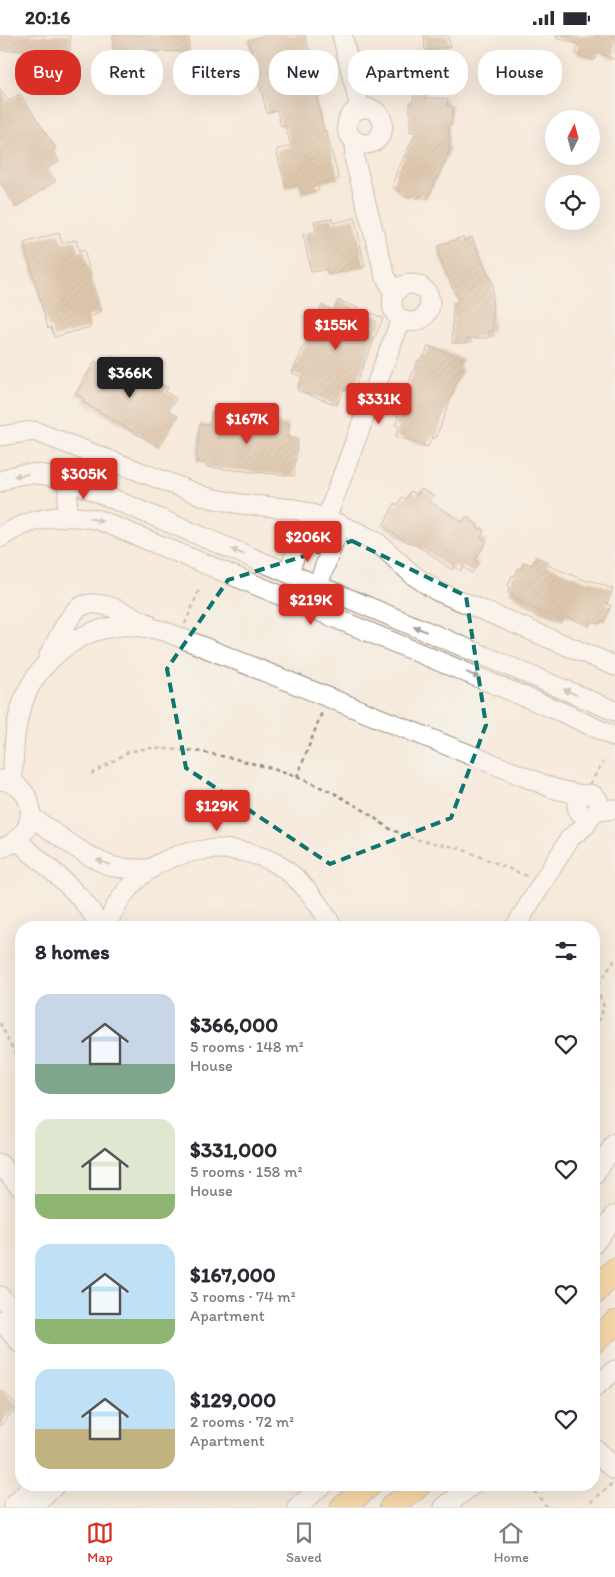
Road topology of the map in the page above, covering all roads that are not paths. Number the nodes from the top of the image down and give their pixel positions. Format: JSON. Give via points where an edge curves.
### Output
{"nodes":[{"id":1,"x":342,"y":35,"type":"edge"},
{"id":2,"x":360,"y":108,"type":"junction"},
{"id":3,"x":356,"y":141,"type":"junction"},
{"id":4,"x":394,"y":294,"type":"junction"},
{"id":5,"x":401,"y":319,"type":"junction"},
{"id":6,"x":0,"y":436,"type":"edge"},
{"id":7,"x":69,"y":481,"type":"junction"},
{"id":8,"x":0,"y":482,"type":"edge"},
{"id":9,"x":66,"y":516,"type":"junction"},
{"id":10,"x":326,"y":519,"type":"junction"},
{"id":11,"x":0,"y":538,"type":"edge"},
{"id":12,"x":288,"y":573,"type":"junction"},
{"id":13,"x":318,"y":585,"type":"junction"},
{"id":14,"x":104,"y":605,"type":"junction"},
{"id":15,"x":70,"y":617,"type":"junction"},
{"id":16,"x":92,"y":633,"type":"junction"},
{"id":17,"x":172,"y":634,"type":"junction"},
{"id":18,"x":615,"y":666,"type":"edge"},
{"id":19,"x":38,"y":673,"type":"junction"},
{"id":20,"x":615,"y":711,"type":"edge"},
{"id":21,"x":615,"y":737,"type":"edge"},
{"id":22,"x":6,"y":782,"type":"edge"},
{"id":23,"x":615,"y":799,"type":"edge"},
{"id":24,"x":591,"y":806,"type":"edge"},
{"id":25,"x":30,"y":816,"type":"junction"},
{"id":26,"x":18,"y":841,"type":"junction"},
{"id":27,"x":0,"y":848,"type":"edge"},
{"id":28,"x":150,"y":869,"type":"junction"},
{"id":29,"x":97,"y":921,"type":"edge"},
{"id":30,"x":109,"y":921,"type":"edge"},
{"id":31,"x":329,"y":921,"type":"edge"},
{"id":32,"x":518,"y":921,"type":"edge"},
{"id":33,"x":615,"y":1143,"type":"edge"},
{"id":34,"x":0,"y":1164,"type":"edge"},
{"id":35,"x":600,"y":1167,"type":"edge"},
{"id":36,"x":15,"y":1181,"type":"edge"},
{"id":37,"x":615,"y":1215,"type":"edge"},
{"id":38,"x":600,"y":1236,"type":"edge"},
{"id":39,"x":0,"y":1296,"type":"edge"},
{"id":40,"x":615,"y":1323,"type":"edge"},
{"id":41,"x":15,"y":1327,"type":"edge"},
{"id":42,"x":600,"y":1336,"type":"edge"},
{"id":43,"x":615,"y":1370,"type":"edge"},
{"id":44,"x":600,"y":1383,"type":"edge"},
{"id":45,"x":600,"y":1454,"type":"edge"},
{"id":46,"x":615,"y":1470,"type":"edge"},
{"id":47,"x":28,"y":1491,"type":"edge"},
{"id":48,"x":49,"y":1491,"type":"edge"},
{"id":49,"x":315,"y":1491,"type":"edge"},
{"id":50,"x":362,"y":1491,"type":"edge"},
{"id":51,"x":412,"y":1491,"type":"edge"},
{"id":52,"x":465,"y":1491,"type":"edge"},
{"id":53,"x":13,"y":1507,"type":"edge"},
{"id":54,"x":34,"y":1507,"type":"edge"},
{"id":55,"x":298,"y":1507,"type":"edge"},
{"id":56,"x":343,"y":1507,"type":"edge"},
{"id":57,"x":392,"y":1507,"type":"edge"},
{"id":58,"x":444,"y":1507,"type":"edge"}],
"edges":[{"from":1,"to":2,"type":"street"},
{"from":2,"to":3,"type":"street","via":[[351,114],[347,124],[349,134]]},
{"from":2,"to":3,"type":"street","via":[[376,112],[383,125],[380,135],[372,142]]},
{"from":3,"to":4,"type":"street","via":[[354,158],[385,275]]},
{"from":4,"to":5,"type":"street","via":[[393,310]]},
{"from":4,"to":5,"type":"street","via":[[410,284],[422,288],[429,298],[428,311],[419,320]]},
{"from":5,"to":10,"type":"street"},
{"from":6,"to":10,"type":"street","via":[[34,431],[206,497],[231,503],[278,507]]},
{"from":7,"to":8,"type":"street","one_way":true,"via":[[52,475],[29,474],[8,477]]},
{"from":7,"to":9,"type":"street"},
{"from":12,"to":7,"type":"street","one_way":true},
{"from":9,"to":11,"type":"street","via":[[32,521]]},
{"from":9,"to":21,"type":"street","one_way":true,"via":[[115,526]]},
{"from":10,"to":12,"type":"street"},
{"from":10,"to":13,"type":"street"},
{"from":10,"to":18,"type":"street","via":[[370,537],[413,575],[438,591]]},
{"from":12,"to":13,"type":"street"},
{"from":20,"to":13,"type":"street","one_way":true},
{"from":14,"to":15,"type":"street","via":[[85,604]]},
{"from":14,"to":16,"type":"street"},
{"from":14,"to":17,"type":"street"},
{"from":15,"to":16,"type":"street"},
{"from":15,"to":19,"type":"street"},
{"from":16,"to":17,"type":"street","via":[[121,626],[143,626]]},
{"from":16,"to":19,"type":"street","via":[[62,649]]},
{"from":17,"to":24,"type":"street"},
{"from":19,"to":22,"type":"street","via":[[21,707]]},
{"from":22,"to":25,"type":"street","via":[[20,789],[26,797]]},
{"from":23,"to":24,"type":"street"},
{"from":24,"to":32,"type":"street","via":[[586,825],[570,838]]},
{"from":25,"to":26,"type":"street","via":[[28,826]]},
{"from":28,"to":25,"type":"street","one_way":true,"via":[[114,867],[97,860]]},
{"from":26,"to":27,"type":"street"},
{"from":26,"to":29,"type":"street","via":[[88,906]]},
{"from":28,"to":30,"type":"street","via":[[130,887]]},
{"from":28,"to":31,"type":"street","via":[[180,854],[212,849],[245,851],[276,863],[302,883]]},
{"from":33,"to":35,"type":"street"},
{"from":34,"to":36,"type":"street"},
{"from":37,"to":38,"type":"street"},
{"from":39,"to":41,"type":"street"},
{"from":40,"to":42,"type":"main road"},
{"from":43,"to":44,"type":"street"},
{"from":45,"to":46,"type":"street"},
{"from":47,"to":53,"type":"street"},
{"from":48,"to":54,"type":"street"},
{"from":49,"to":55,"type":"street"},
{"from":50,"to":56,"type":"main road"},
{"from":51,"to":57,"type":"main road"},
{"from":52,"to":58,"type":"street"}]}
